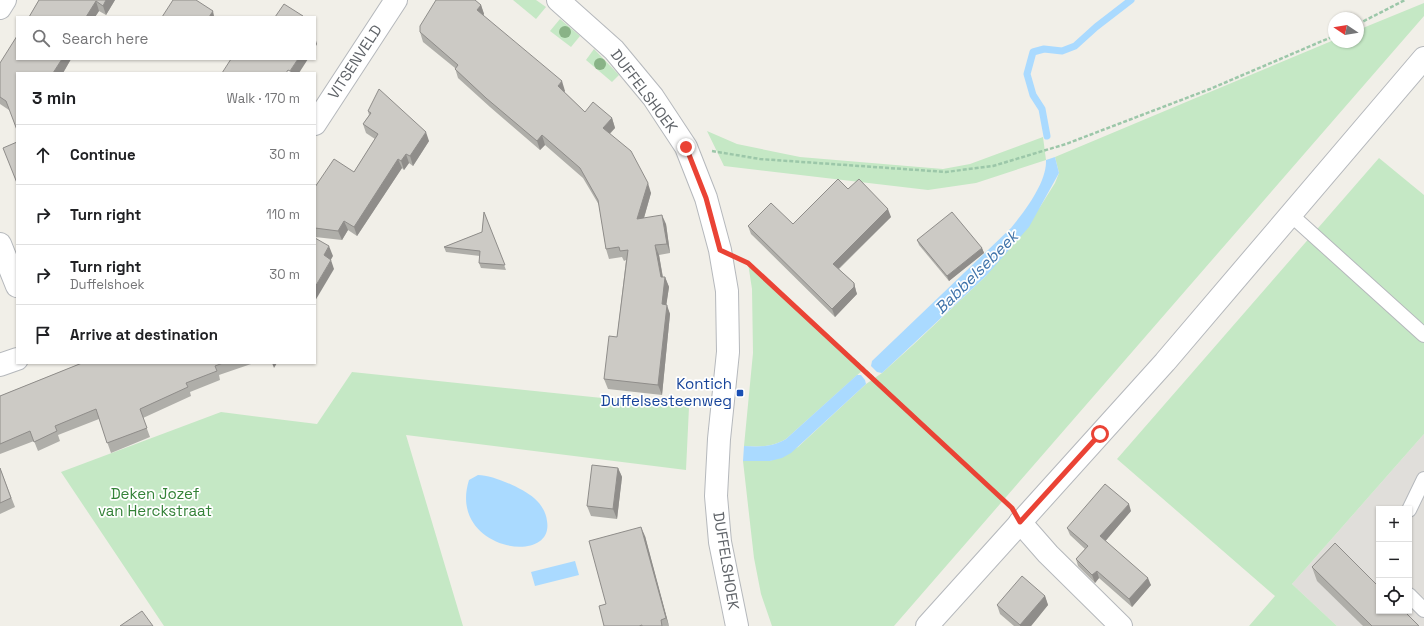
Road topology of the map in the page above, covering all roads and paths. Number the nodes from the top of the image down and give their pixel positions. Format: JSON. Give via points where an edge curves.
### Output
{"nodes":[{"id":1,"x":5,"y":0,"type":"edge"},
{"id":2,"x":396,"y":0,"type":"edge"},
{"id":3,"x":558,"y":0,"type":"edge"},
{"id":4,"x":1405,"y":0,"type":"edge"},
{"id":5,"x":0,"y":8,"type":"edge"},
{"id":6,"x":1364,"y":21,"type":"edge"},
{"id":7,"x":1328,"y":39,"type":"edge"},
{"id":8,"x":1424,"y":58,"type":"edge"},
{"id":9,"x":316,"y":122,"type":"edge"},
{"id":10,"x":686,"y":147,"type":"junction"},
{"id":11,"x":1290,"y":214,"type":"junction"},
{"id":12,"x":0,"y":244,"type":"edge"},
{"id":13,"x":720,"y":250,"type":"junction"},
{"id":14,"x":16,"y":284,"type":"edge"},
{"id":15,"x":1424,"y":335,"type":"edge"},
{"id":16,"x":16,"y":359,"type":"edge"},
{"id":17,"x":0,"y":366,"type":"edge"},
{"id":18,"x":1424,"y":479,"type":"edge"},
{"id":19,"x":1411,"y":506,"type":"edge"},
{"id":20,"x":1020,"y":522,"type":"junction"},
{"id":21,"x":1412,"y":598,"type":"edge"},
{"id":22,"x":1424,"y":610,"type":"edge"},
{"id":23,"x":737,"y":626,"type":"edge"},
{"id":24,"x":927,"y":626,"type":"edge"},
{"id":25,"x":1121,"y":626,"type":"edge"}],
"edges":[{"from":1,"to":5,"type":"street"},
{"from":2,"to":9,"type":"street","name":"VITSENVELD"},
{"from":3,"to":10,"type":"street","name":"DUFFELSHOEK","via":[[614,50],[653,97]]},
{"from":4,"to":6,"type":"path"},
{"from":7,"to":10,"type":"path","via":[[1210,89],[1066,144],[993,166],[946,172],[760,159]]},
{"from":8,"to":11,"type":"street"},
{"from":10,"to":13,"type":"street","name":"DUFFELSHOEK","via":[[706,198]]},
{"from":11,"to":15,"type":"lane"},
{"from":11,"to":20,"type":"street","via":[[1165,362]]},
{"from":12,"to":14,"type":"street"},
{"from":13,"to":20,"type":"path","via":[[748,263],[1012,508]]},
{"from":13,"to":23,"type":"street","name":"DUFFELSHOEK","via":[[726,291],[728,352],[716,496],[720,542]]},
{"from":16,"to":17,"type":"street"},
{"from":18,"to":19,"type":"lane"},
{"from":20,"to":24,"type":"street"},
{"from":20,"to":25,"type":"street","via":[[1048,554]]},
{"from":21,"to":22,"type":"lane"}]}
